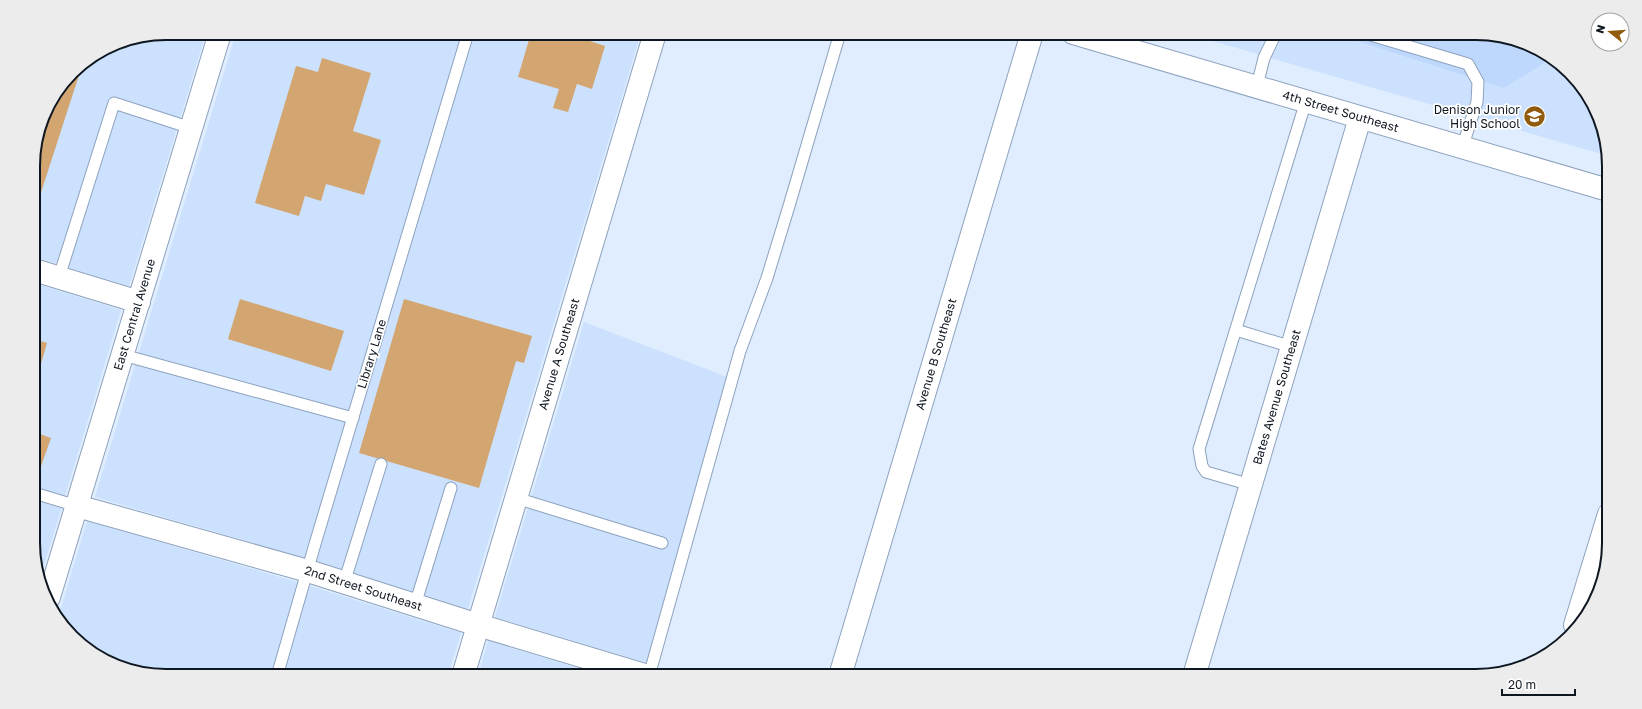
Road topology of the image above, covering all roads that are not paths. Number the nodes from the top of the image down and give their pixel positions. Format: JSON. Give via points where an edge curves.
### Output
{"nodes":[{"id":1,"x":218,"y":40,"type":"edge"},
{"id":2,"x":466,"y":40,"type":"edge"},
{"id":3,"x":653,"y":40,"type":"edge"},
{"id":4,"x":838,"y":40,"type":"edge"},
{"id":5,"x":1030,"y":40,"type":"edge"},
{"id":6,"x":1097,"y":40,"type":"edge"},
{"id":7,"x":1273,"y":40,"type":"edge"},
{"id":8,"x":1387,"y":40,"type":"edge"},
{"id":9,"x":1257,"y":86,"type":"junction"},
{"id":10,"x":1306,"y":101,"type":"junction"},
{"id":11,"x":1360,"y":118,"type":"junction"},
{"id":12,"x":191,"y":128,"type":"junction"},
{"id":13,"x":1462,"y":148,"type":"junction"},
{"id":14,"x":1602,"y":188,"type":"edge"},
{"id":15,"x":40,"y":272,"type":"edge"},
{"id":16,"x":59,"y":277,"type":"junction"},
{"id":17,"x":138,"y":302,"type":"junction"},
{"id":18,"x":1236,"y":330,"type":"junction"},
{"id":19,"x":1292,"y":347,"type":"junction"},
{"id":20,"x":123,"y":356,"type":"junction"},
{"id":21,"x":353,"y":418,"type":"junction"},
{"id":22,"x":381,"y":464,"type":"dead end"},
{"id":23,"x":1251,"y":485,"type":"junction"},
{"id":24,"x":451,"y":488,"type":"dead end"},
{"id":25,"x":40,"y":494,"type":"edge"},
{"id":26,"x":516,"y":498,"type":"junction"},
{"id":27,"x":77,"y":506,"type":"junction"},
{"id":28,"x":1602,"y":537,"type":"edge"},
{"id":29,"x":662,"y":543,"type":"dead end"},
{"id":30,"x":308,"y":571,"type":"junction"},
{"id":31,"x":344,"y":583,"type":"junction"},
{"id":32,"x":51,"y":592,"type":"edge"},
{"id":33,"x":415,"y":605,"type":"junction"},
{"id":34,"x":1577,"y":618,"type":"edge"},
{"id":35,"x":478,"y":625,"type":"junction"},
{"id":36,"x":279,"y":669,"type":"edge"},
{"id":37,"x":465,"y":669,"type":"edge"},
{"id":38,"x":625,"y":669,"type":"edge"},
{"id":39,"x":650,"y":669,"type":"edge"},
{"id":40,"x":842,"y":669,"type":"edge"},
{"id":41,"x":1196,"y":669,"type":"edge"}],
"edges":[{"from":1,"to":12,"type":"street","name":"East Central Avenue"},
{"from":2,"to":21,"type":"lane","name":"Library Lane"},
{"from":3,"to":26,"type":"street","name":"Avenue A Southeast"},
{"from":4,"to":39,"type":"lane","via":[[767,278],[740,351]]},
{"from":5,"to":40,"type":"street","name":"Avenue B Southeast"},
{"from":6,"to":9,"type":"street","name":"4th Street Southeast"},
{"from":7,"to":9,"type":"lane","via":[[1264,58]]},
{"from":8,"to":13,"type":"lane","via":[[1468,64],[1478,82],[1478,89],[1477,102]]},
{"from":9,"to":10,"type":"street","name":"4th Street Southeast"},
{"from":10,"to":11,"type":"street","name":"4th Street Southeast"},
{"from":10,"to":18,"type":"lane"},
{"from":11,"to":13,"type":"street","name":"4th Street Southeast"},
{"from":11,"to":19,"type":"street","name":"Bates Avenue Southeast"},
{"from":12,"to":16,"type":"lane","via":[[114,103]]},
{"from":12,"to":17,"type":"street","name":"East Central Avenue"},
{"from":13,"to":14,"type":"street","name":"4th Street Southeast"},
{"from":15,"to":16,"type":"street"},
{"from":16,"to":17,"type":"street"},
{"from":17,"to":20,"type":"street","name":"East Central Avenue"},
{"from":18,"to":19,"type":"lane"},
{"from":18,"to":23,"type":"lane","via":[[1199,449],[1202,466],[1206,472]]},
{"from":19,"to":23,"type":"street","name":"Bates Avenue Southeast"},
{"from":20,"to":21,"type":"lane"},
{"from":20,"to":27,"type":"street","name":"East Central Avenue"},
{"from":21,"to":30,"type":"lane","name":"Library Lane"},
{"from":22,"to":31,"type":"lane"},
{"from":23,"to":41,"type":"street","name":"Bates Avenue Southeast"},
{"from":24,"to":33,"type":"lane"},
{"from":25,"to":27,"type":"lane"},
{"from":26,"to":29,"type":"lane"},
{"from":26,"to":35,"type":"street","name":"Avenue A Southeast"},
{"from":27,"to":30,"type":"street","name":"2nd Street Southeast"},
{"from":27,"to":32,"type":"street","name":"East Central Avenue"},
{"from":28,"to":34,"type":"street"},
{"from":30,"to":31,"type":"street","name":"2nd Street Southeast"},
{"from":30,"to":36,"type":"lane","name":"Library Lane"},
{"from":31,"to":33,"type":"street","name":"2nd Street Southeast"},
{"from":33,"to":35,"type":"street","name":"2nd Street Southeast"},
{"from":35,"to":37,"type":"street","name":"Avenue A Southeast"},
{"from":35,"to":38,"type":"street","name":"2nd Street Southeast"}]}
